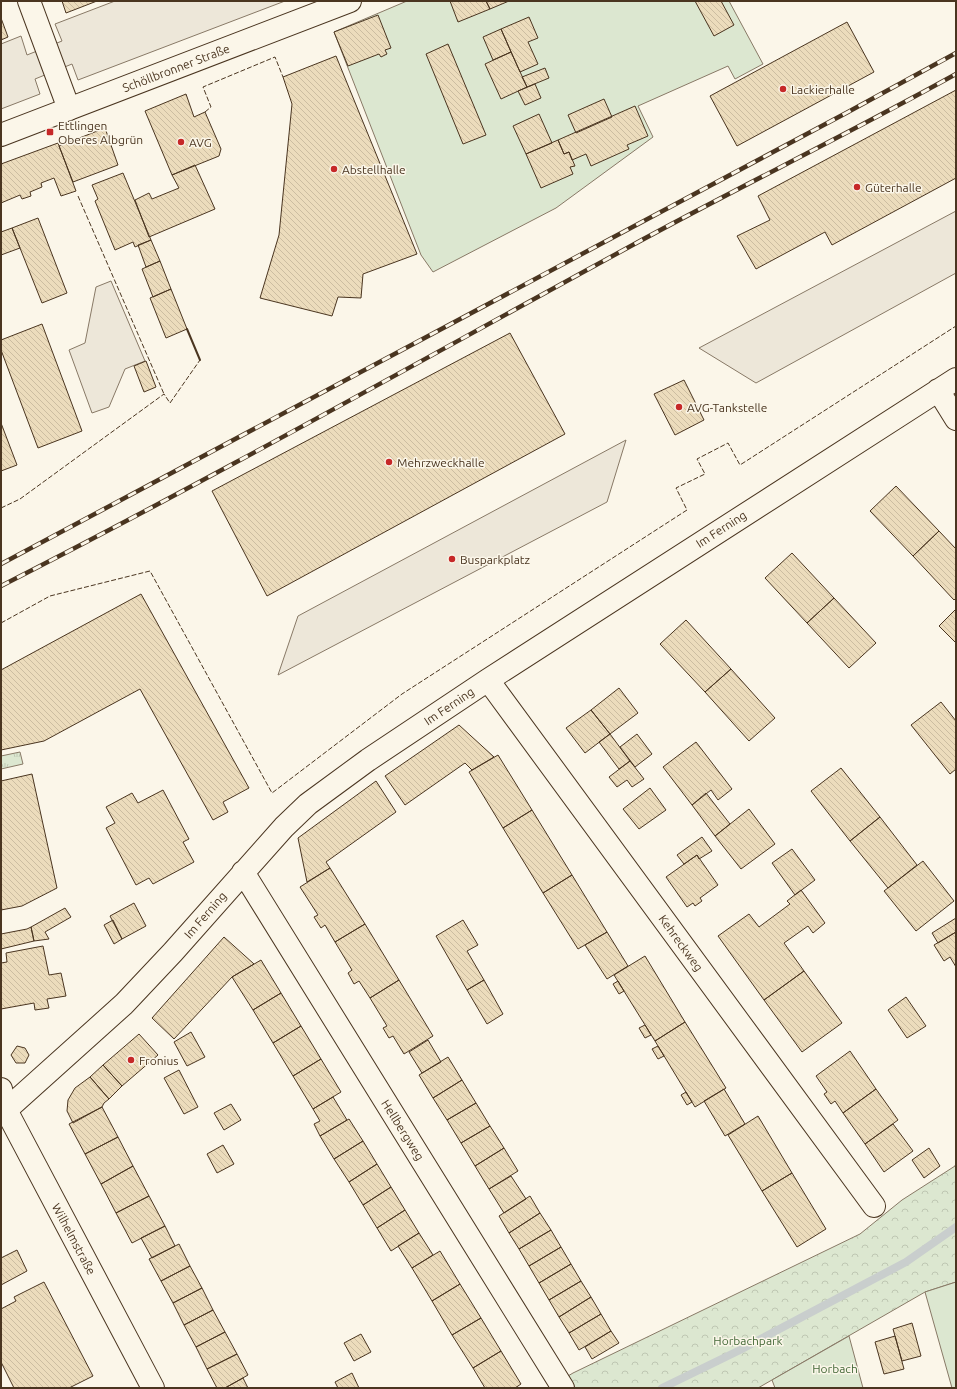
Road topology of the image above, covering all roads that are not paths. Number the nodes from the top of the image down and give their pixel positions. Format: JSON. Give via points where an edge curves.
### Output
{"nodes":[{"id":1,"x":29,"y":1,"type":"edge"},
{"id":2,"x":350,"y":1,"type":"edge"},
{"id":3,"x":69,"y":109,"type":"junction"},
{"id":4,"x":1,"y":135,"type":"edge"},
{"id":5,"x":956,"y":378,"type":"edge"},
{"id":6,"x":938,"y":390,"type":"junction"},
{"id":7,"x":956,"y":420,"type":"edge"},
{"id":8,"x":488,"y":680,"type":"junction"},
{"id":9,"x":244,"y":872,"type":"junction"},
{"id":10,"x":1,"y":1089,"type":"edge"},
{"id":11,"x":4,"y":1112,"type":"edge"},
{"id":12,"x":874,"y":1206,"type":"dead end"},
{"id":13,"x":153,"y":1388,"type":"edge"},
{"id":14,"x":563,"y":1388,"type":"edge"}],
"edges":[{"from":1,"to":3,"type":"street"},
{"from":2,"to":3,"type":"street","name":"Schöllbronner Straße"},
{"from":3,"to":4,"type":"street","name":"Schöllbronner Straße"},
{"from":5,"to":6,"type":"street","name":"Im Ferning"},
{"from":6,"to":7,"type":"street"},
{"from":6,"to":8,"type":"street","name":"Im Ferning"},
{"from":8,"to":9,"type":"street","name":"Im Ferning","via":[[368,760],[308,804]]},
{"from":8,"to":12,"type":"street","name":"Kehreckweg"},
{"from":9,"to":11,"type":"street","name":"Im Ferning","via":[[124,1004]]},
{"from":9,"to":14,"type":"street","name":"Hellbergweg"},
{"from":10,"to":11,"type":"street","name":"Wilhelmstraße"},
{"from":11,"to":13,"type":"street","name":"Wilhelmstraße"}]}
